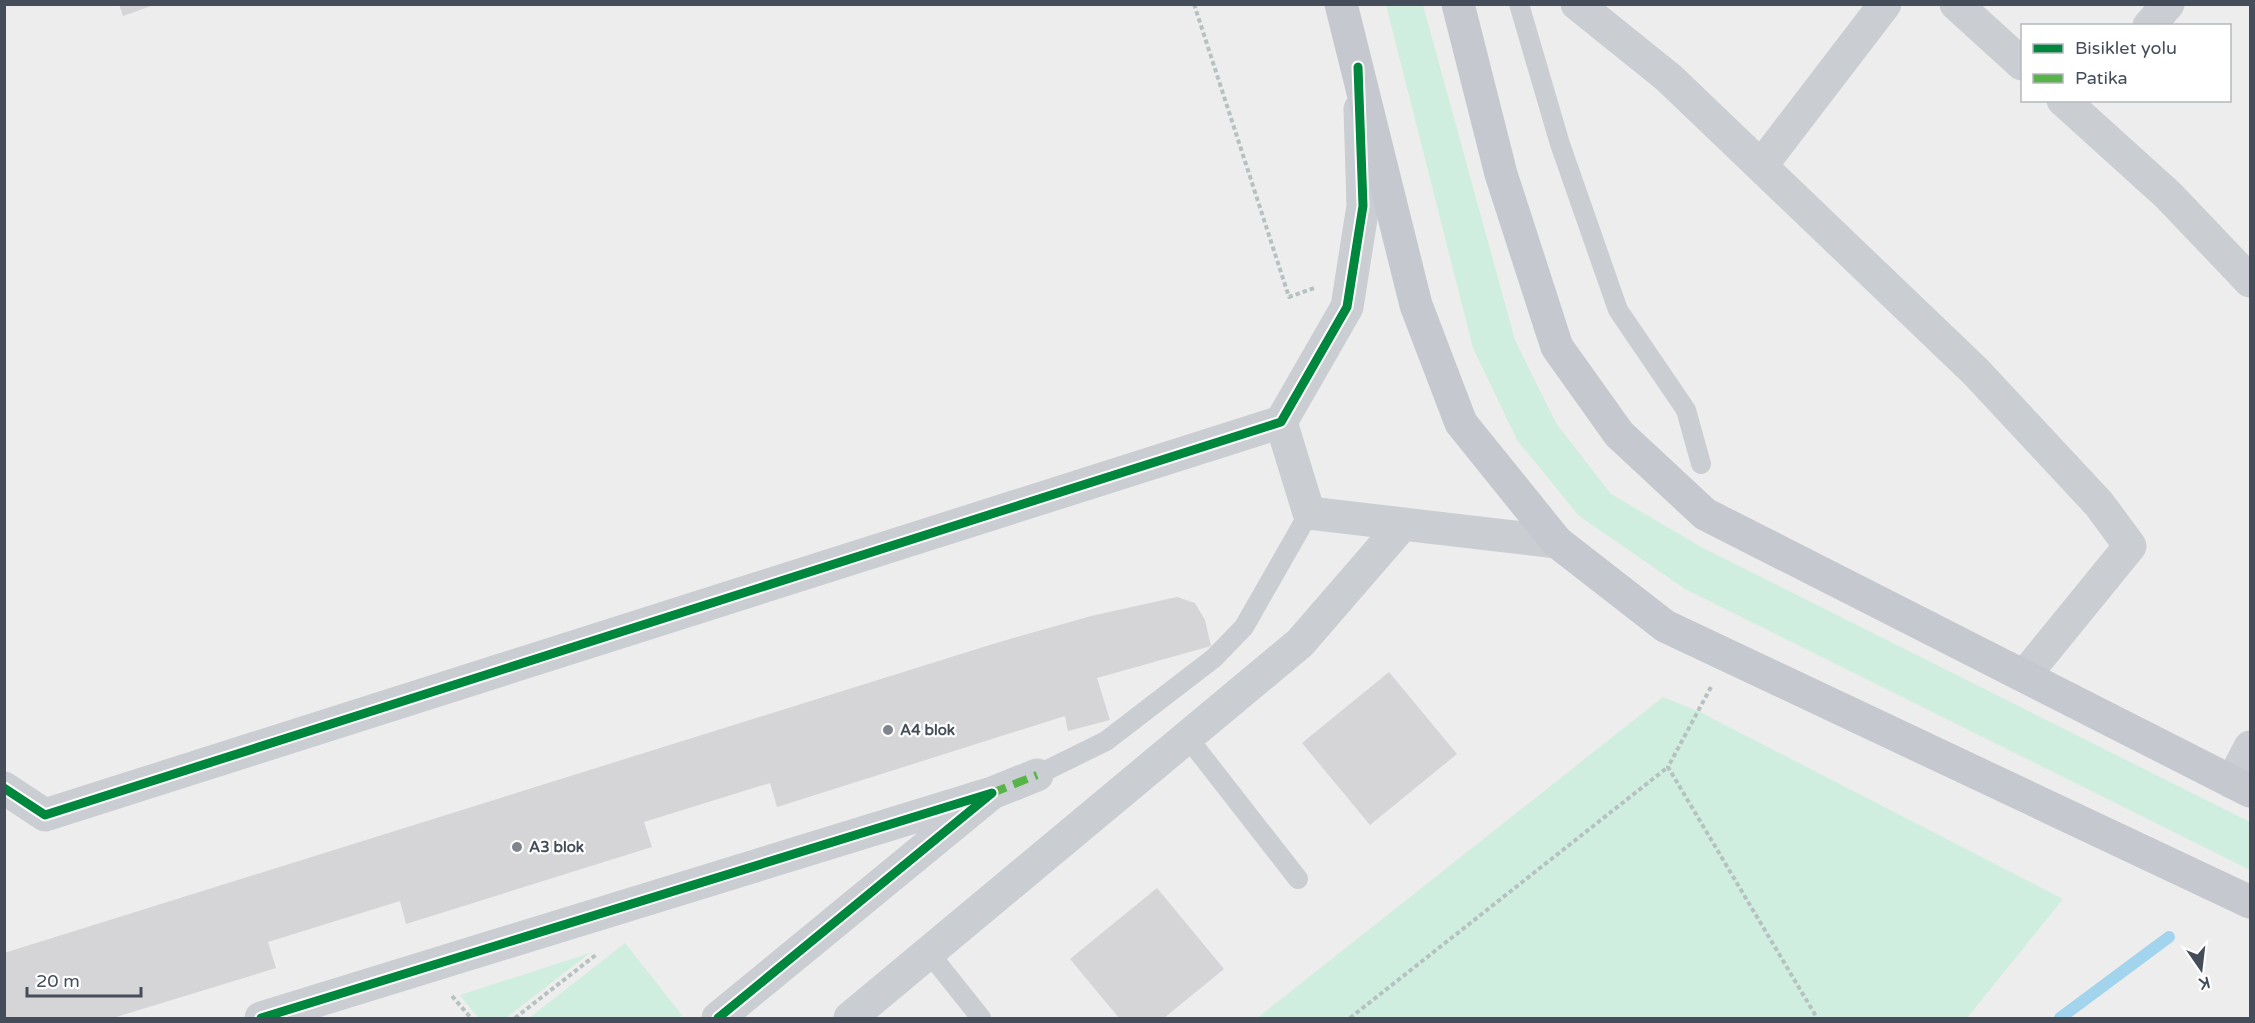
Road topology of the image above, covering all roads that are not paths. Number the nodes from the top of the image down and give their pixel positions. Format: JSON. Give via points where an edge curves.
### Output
{"nodes":[{"id":1,"x":1341,"y":4,"type":"edge"},
{"id":2,"x":1458,"y":4,"type":"edge"},
{"id":3,"x":1519,"y":4,"type":"edge"},
{"id":4,"x":1577,"y":4,"type":"edge"},
{"id":5,"x":1885,"y":4,"type":"edge"},
{"id":6,"x":1956,"y":4,"type":"edge"},
{"id":7,"x":2168,"y":4,"type":"edge"},
{"id":8,"x":2151,"y":24,"type":"edge"},
{"id":9,"x":2021,"y":63,"type":"edge"},
{"id":10,"x":1358,"y":68,"type":"junction"},
{"id":11,"x":2072,"y":103,"type":"edge"},
{"id":12,"x":1761,"y":165,"type":"junction"},
{"id":13,"x":2250,"y":281,"type":"edge"},
{"id":14,"x":1281,"y":422,"type":"junction"},
{"id":15,"x":1701,"y":464,"type":"dead end"},
{"id":16,"x":1308,"y":513,"type":"junction"},
{"id":17,"x":1403,"y":524,"type":"junction"},
{"id":18,"x":1557,"y":542,"type":"junction"},
{"id":19,"x":2025,"y":675,"type":"junction"},
{"id":20,"x":1188,"y":738,"type":"junction"},
{"id":21,"x":2250,"y":747,"type":"edge"},
{"id":22,"x":1037,"y":775,"type":"joint"},
{"id":23,"x":2241,"y":786,"type":"edge"},
{"id":24,"x":4,"y":788,"type":"edge"},
{"id":25,"x":992,"y":793,"type":"junction"},
{"id":26,"x":1298,"y":879,"type":"dead end"},
{"id":27,"x":2250,"y":902,"type":"edge"},
{"id":28,"x":930,"y":954,"type":"junction"},
{"id":29,"x":261,"y":1018,"type":"edge"},
{"id":30,"x":718,"y":1018,"type":"edge"},
{"id":31,"x":850,"y":1018,"type":"edge"},
{"id":32,"x":981,"y":1018,"type":"edge"}],
"edges":[{"from":1,"to":10,"type":"main road"},
{"from":2,"to":19,"type":"main road","via":[[1501,174],[1557,347],[1619,434],[1706,514]]},
{"from":3,"to":15,"type":"lane","via":[[1560,144],[1618,310],[1686,410]]},
{"from":4,"to":12,"type":"street","via":[[1669,78]]},
{"from":5,"to":12,"type":"street"},
{"from":6,"to":9,"type":"street"},
{"from":7,"to":8,"type":"street"},
{"from":10,"to":14,"type":"street","via":[[1363,206],[1347,307]]},
{"from":10,"to":18,"type":"main road","via":[[1416,305],[1461,423]]},
{"from":11,"to":13,"type":"street"},
{"from":12,"to":19,"type":"street","via":[[1976,372],[2099,504],[2130,546]]},
{"from":14,"to":16,"type":"street"},
{"from":14,"to":24,"type":"street","via":[[45,815]]},
{"from":16,"to":17,"type":"street"},
{"from":16,"to":22,"type":"lane","via":[[1244,627],[1214,658],[1106,741]]},
{"from":17,"to":18,"type":"street"},
{"from":17,"to":20,"type":"street","via":[[1300,643]]},
{"from":18,"to":27,"type":"main road","via":[[1665,626]]},
{"from":19,"to":23,"type":"main road"},
{"from":20,"to":26,"type":"lane"},
{"from":20,"to":28,"type":"street"},
{"from":21,"to":23,"type":"street"},
{"from":22,"to":25,"type":"street"},
{"from":25,"to":29,"type":"street"},
{"from":25,"to":30,"type":"street"},
{"from":28,"to":31,"type":"street"},
{"from":28,"to":32,"type":"lane"}]}
